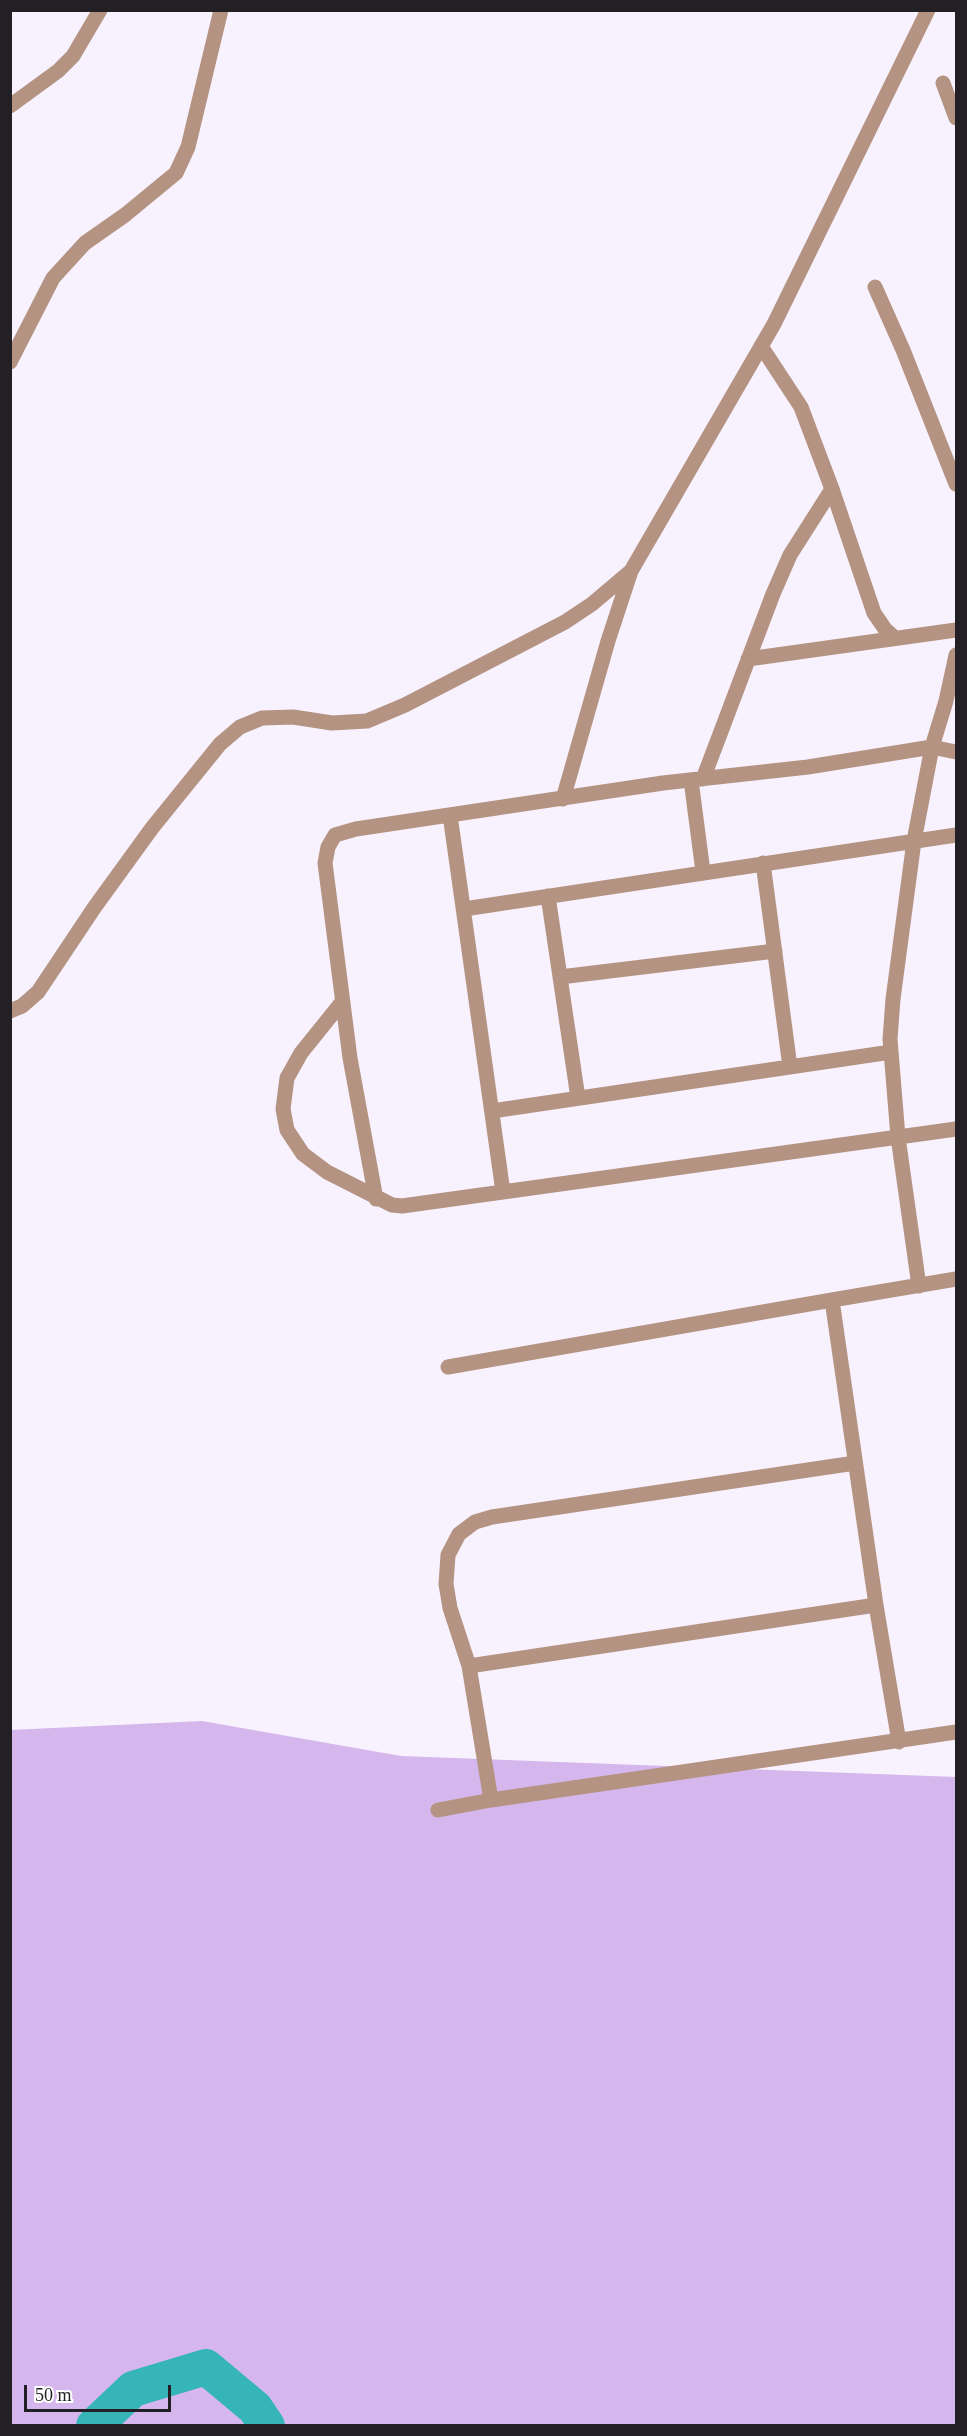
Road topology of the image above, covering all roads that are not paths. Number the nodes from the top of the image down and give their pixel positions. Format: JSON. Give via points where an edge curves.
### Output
{"nodes":[{"id":1,"x":100,"y":10,"type":"edge"},
{"id":2,"x":221,"y":10,"type":"edge"},
{"id":3,"x":928,"y":10,"type":"edge"},
{"id":4,"x":944,"y":83,"type":"dead end"},
{"id":5,"x":10,"y":106,"type":"edge"},
{"id":6,"x":957,"y":118,"type":"edge"},
{"id":7,"x":875,"y":287,"type":"dead end"},
{"id":8,"x":761,"y":346,"type":"junction"},
{"id":9,"x":10,"y":362,"type":"edge"},
{"id":10,"x":957,"y":484,"type":"edge"},
{"id":11,"x":832,"y":489,"type":"junction"},
{"id":12,"x":630,"y":571,"type":"junction"},
{"id":13,"x":957,"y":630,"type":"edge"},
{"id":14,"x":894,"y":637,"type":"junction"},
{"id":15,"x":957,"y":655,"type":"edge"},
{"id":16,"x":748,"y":659,"type":"junction"},
{"id":17,"x":932,"y":747,"type":"junction"},
{"id":18,"x":957,"y":752,"type":"edge"},
{"id":19,"x":697,"y":779,"type":"junction"},
{"id":20,"x":563,"y":799,"type":"junction"},
{"id":21,"x":450,"y":815,"type":"junction"},
{"id":22,"x":957,"y":835,"type":"edge"},
{"id":23,"x":914,"y":841,"type":"junction"},
{"id":24,"x":763,"y":863,"type":"junction"},
{"id":25,"x":703,"y":872,"type":"junction"},
{"id":26,"x":548,"y":896,"type":"junction"},
{"id":27,"x":464,"y":909,"type":"junction"},
{"id":28,"x":775,"y":951,"type":"junction"},
{"id":29,"x":560,"y":976,"type":"junction"},
{"id":30,"x":342,"y":1002,"type":"junction"},
{"id":31,"x":10,"y":1011,"type":"edge"},
{"id":32,"x":891,"y":1052,"type":"junction"},
{"id":33,"x":790,"y":1067,"type":"junction"},
{"id":34,"x":578,"y":1098,"type":"junction"},
{"id":35,"x":492,"y":1111,"type":"junction"},
{"id":36,"x":957,"y":1129,"type":"edge"},
{"id":37,"x":898,"y":1137,"type":"junction"},
{"id":38,"x":503,"y":1192,"type":"junction"},
{"id":39,"x":376,"y":1199,"type":"junction"},
{"id":40,"x":957,"y":1280,"type":"edge"},
{"id":41,"x":919,"y":1286,"type":"junction"},
{"id":42,"x":832,"y":1300,"type":"junction"},
{"id":43,"x":448,"y":1367,"type":"dead end"},
{"id":44,"x":855,"y":1463,"type":"junction"},
{"id":45,"x":876,"y":1605,"type":"junction"},
{"id":46,"x":469,"y":1666,"type":"junction"},
{"id":47,"x":957,"y":1732,"type":"edge"},
{"id":48,"x":899,"y":1742,"type":"junction"},
{"id":49,"x":491,"y":1800,"type":"junction"},
{"id":50,"x":438,"y":1809,"type":"dead end"}],
"edges":[{"from":1,"to":5,"type":"street","via":[[73,56]]},
{"from":2,"to":9,"type":"street","via":[[188,147],[176,173],[85,243],[53,278]]},
{"from":3,"to":8,"type":"street"},
{"from":4,"to":6,"type":"street"},
{"from":7,"to":10,"type":"street"},
{"from":8,"to":11,"type":"street","via":[[801,407]]},
{"from":8,"to":12,"type":"street"},
{"from":11,"to":14,"type":"street","via":[[874,613]]},
{"from":11,"to":16,"type":"street","via":[[790,555]]},
{"from":12,"to":20,"type":"street"},
{"from":12,"to":31,"type":"street","via":[[565,621],[367,721],[262,718],[240,727],[220,744],[152,828],[38,992]]},
{"from":13,"to":14,"type":"street"},
{"from":14,"to":16,"type":"street"},
{"from":15,"to":17,"type":"street"},
{"from":16,"to":19,"type":"street"},
{"from":17,"to":18,"type":"street"},
{"from":17,"to":19,"type":"street","via":[[808,767]]},
{"from":17,"to":23,"type":"street"},
{"from":19,"to":20,"type":"street"},
{"from":19,"to":25,"type":"street"},
{"from":20,"to":21,"type":"street"},
{"from":21,"to":27,"type":"street"},
{"from":21,"to":30,"type":"street","via":[[356,829],[335,835],[332,840],[325,863]]},
{"from":22,"to":23,"type":"street"},
{"from":23,"to":24,"type":"street"},
{"from":23,"to":32,"type":"street","via":[[893,999]]},
{"from":24,"to":25,"type":"street"},
{"from":24,"to":28,"type":"street"},
{"from":25,"to":26,"type":"street"},
{"from":26,"to":27,"type":"street"},
{"from":26,"to":29,"type":"street"},
{"from":27,"to":35,"type":"street"},
{"from":28,"to":29,"type":"street"},
{"from":28,"to":33,"type":"street"},
{"from":29,"to":34,"type":"street"},
{"from":30,"to":39,"type":"street"},
{"from":30,"to":39,"type":"street","via":[[301,1053],[287,1078],[283,1109],[287,1130],[303,1154]]},
{"from":32,"to":33,"type":"street"},
{"from":32,"to":37,"type":"street"},
{"from":33,"to":34,"type":"street"},
{"from":34,"to":35,"type":"street"},
{"from":35,"to":38,"type":"street"},
{"from":36,"to":37,"type":"street"},
{"from":37,"to":38,"type":"street"},
{"from":37,"to":41,"type":"street"},
{"from":38,"to":39,"type":"street","via":[[402,1206]]},
{"from":40,"to":41,"type":"street"},
{"from":41,"to":42,"type":"street"},
{"from":42,"to":43,"type":"street"},
{"from":42,"to":44,"type":"street"},
{"from":44,"to":45,"type":"street"},
{"from":44,"to":46,"type":"street","via":[[476,1522],[459,1534],[448,1556],[446,1584]]},
{"from":45,"to":46,"type":"street"},
{"from":45,"to":48,"type":"street"},
{"from":46,"to":49,"type":"street"},
{"from":47,"to":48,"type":"street"},
{"from":48,"to":49,"type":"street"},
{"from":49,"to":50,"type":"street"}]}
